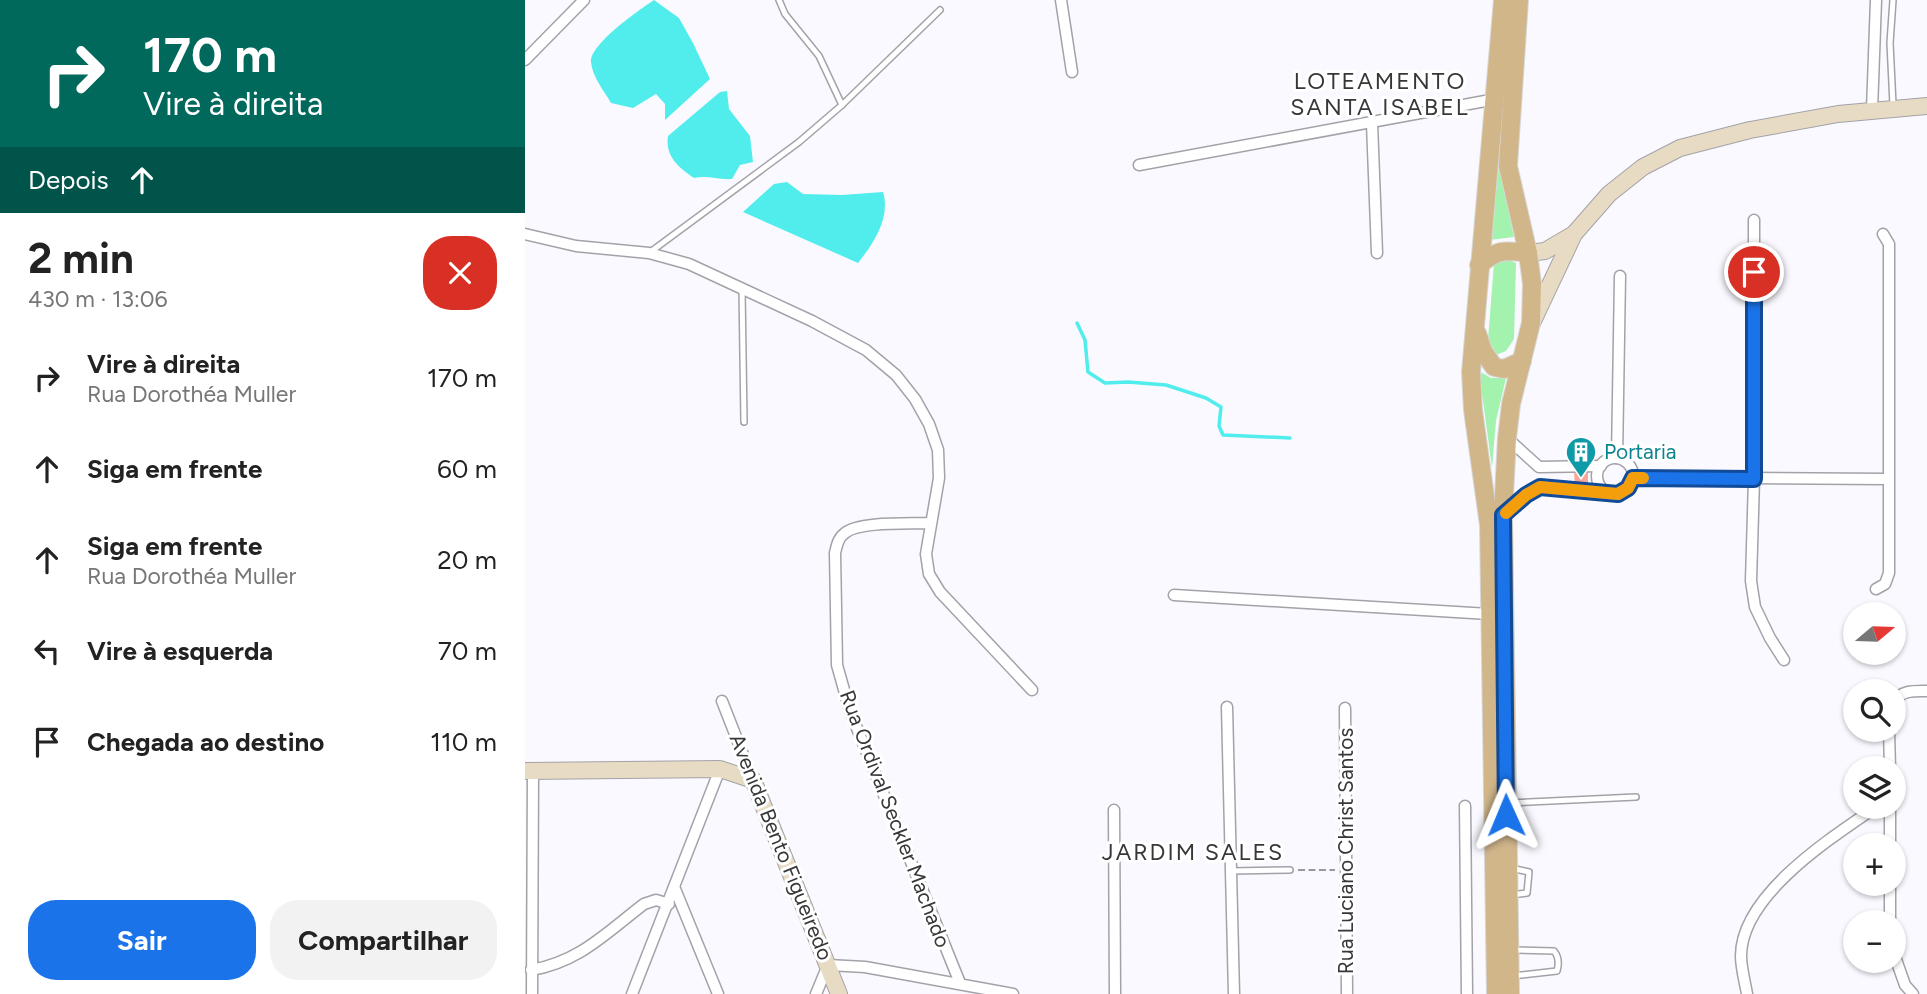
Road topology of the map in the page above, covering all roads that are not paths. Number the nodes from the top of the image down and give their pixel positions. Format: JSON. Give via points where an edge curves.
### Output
{"nodes":[{"id":1,"x":584,"y":0,"type":"edge"},
{"id":2,"x":779,"y":0,"type":"edge"},
{"id":3,"x":1061,"y":0,"type":"edge"},
{"id":4,"x":1503,"y":0,"type":"edge"},
{"id":5,"x":1519,"y":0,"type":"edge"},
{"id":6,"x":1876,"y":0,"type":"edge"},
{"id":7,"x":1893,"y":0,"type":"edge"},
{"id":8,"x":940,"y":10,"type":"dead end"},
{"id":9,"x":525,"y":60,"type":"edge"},
{"id":10,"x":1072,"y":72,"type":"dead end"},
{"id":11,"x":1496,"y":99,"type":"junction"},
{"id":12,"x":842,"y":105,"type":"junction"},
{"id":13,"x":1927,"y":106,"type":"edge"},
{"id":14,"x":1894,"y":108,"type":"junction"},
{"id":15,"x":1872,"y":110,"type":"junction"},
{"id":16,"x":1372,"y":123,"type":"junction"},
{"id":17,"x":1139,"y":165,"type":"dead end"},
{"id":18,"x":1754,"y":220,"type":"dead end"},
{"id":19,"x":525,"y":234,"type":"edge"},
{"id":20,"x":1574,"y":234,"type":"junction"},
{"id":21,"x":1883,"y":234,"type":"dead end"},
{"id":22,"x":649,"y":253,"type":"junction"},
{"id":23,"x":1377,"y":253,"type":"dead end"},
{"id":24,"x":1528,"y":253,"type":"junction"},
{"id":25,"x":1479,"y":265,"type":"junction"},
{"id":26,"x":1620,"y":276,"type":"dead end"},
{"id":27,"x":742,"y":289,"type":"junction"},
{"id":28,"x":1531,"y":323,"type":"junction"},
{"id":29,"x":1476,"y":326,"type":"junction"},
{"id":30,"x":1522,"y":360,"type":"junction"},
{"id":31,"x":744,"y":422,"type":"dead end"},
{"id":32,"x":1507,"y":438,"type":"junction"},
{"id":33,"x":1617,"y":458,"type":"junction"},
{"id":34,"x":1601,"y":466,"type":"junction"},
{"id":35,"x":1539,"y":467,"type":"junction"},
{"id":36,"x":1633,"y":478,"type":"junction"},
{"id":37,"x":1754,"y":479,"type":"junction"},
{"id":38,"x":1887,"y":479,"type":"junction"},
{"id":39,"x":1540,"y":487,"type":"junction"},
{"id":40,"x":1606,"y":492,"type":"junction"},
{"id":41,"x":1503,"y":515,"type":"junction"},
{"id":42,"x":930,"y":523,"type":"junction"},
{"id":43,"x":1876,"y":589,"type":"dead end"},
{"id":44,"x":1174,"y":595,"type":"dead end"},
{"id":45,"x":1489,"y":614,"type":"junction"},
{"id":46,"x":1784,"y":660,"type":"dead end"},
{"id":47,"x":1032,"y":690,"type":"dead end"},
{"id":48,"x":1927,"y":691,"type":"edge"},
{"id":49,"x":1906,"y":693,"type":"edge"},
{"id":50,"x":722,"y":701,"type":"dead end"},
{"id":51,"x":1227,"y":707,"type":"dead end"},
{"id":52,"x":1345,"y":708,"type":"dead end"},
{"id":53,"x":720,"y":769,"type":"junction"},
{"id":54,"x":529,"y":771,"type":"edge"},
{"id":55,"x":753,"y":780,"type":"junction"},
{"id":56,"x":1636,"y":797,"type":"dead end"},
{"id":57,"x":1506,"y":803,"type":"junction"},
{"id":58,"x":1465,"y":806,"type":"dead end"},
{"id":59,"x":1114,"y":810,"type":"dead end"},
{"id":60,"x":1859,"y":819,"type":"edge"},
{"id":61,"x":1290,"y":870,"type":"road end"},
{"id":62,"x":1231,"y":871,"type":"junction"},
{"id":63,"x":675,"y":889,"type":"junction"},
{"id":64,"x":669,"y":904,"type":"junction"},
{"id":65,"x":1508,"y":950,"type":"junction"},
{"id":66,"x":828,"y":965,"type":"junction"},
{"id":67,"x":531,"y":970,"type":"junction"},
{"id":68,"x":1901,"y":973,"type":"edge"},
{"id":69,"x":960,"y":983,"type":"junction"},
{"id":70,"x":1509,"y":985,"type":"edge"},
{"id":71,"x":983,"y":991,"type":"edge"},
{"id":72,"x":532,"y":994,"type":"edge"},
{"id":73,"x":632,"y":994,"type":"edge"},
{"id":74,"x":718,"y":994,"type":"edge"},
{"id":75,"x":816,"y":994,"type":"edge"},
{"id":76,"x":839,"y":994,"type":"edge"},
{"id":77,"x":1013,"y":994,"type":"edge"},
{"id":78,"x":1115,"y":994,"type":"edge"},
{"id":79,"x":1234,"y":994,"type":"edge"},
{"id":80,"x":1347,"y":994,"type":"edge"},
{"id":81,"x":1467,"y":994,"type":"edge"},
{"id":82,"x":1496,"y":994,"type":"edge"},
{"id":83,"x":1747,"y":994,"type":"edge"},
{"id":84,"x":1913,"y":994,"type":"edge"}],
"edges":[{"from":1,"to":9,"type":"street"},
{"from":2,"to":12,"type":"lane","via":[[785,15],[819,56]]},
{"from":3,"to":10,"type":"street"},
{"from":4,"to":11,"type":"main road"},
{"from":5,"to":24,"type":"main road","via":[[1508,166]]},
{"from":6,"to":15,"type":"street"},
{"from":7,"to":14,"type":"lane"},
{"from":8,"to":12,"type":"lane"},
{"from":11,"to":16,"type":"street"},
{"from":11,"to":25,"type":"main road"},
{"from":12,"to":22,"type":"lane"},
{"from":13,"to":14,"type":"street"},
{"from":14,"to":15,"type":"street"},
{"from":15,"to":20,"type":"street","via":[[1750,130],[1681,148],[1643,167],[1618,187]]},
{"from":16,"to":17,"type":"street"},
{"from":16,"to":23,"type":"street"},
{"from":18,"to":37,"type":"street"},
{"from":19,"to":22,"type":"street","via":[[576,246]]},
{"from":20,"to":24,"type":"street","via":[[1545,251]]},
{"from":20,"to":28,"type":"street"},
{"from":21,"to":38,"type":"street","via":[[1889,244]]},
{"from":22,"to":27,"type":"street","via":[[689,264]]},
{"from":24,"to":25,"type":"main road","via":[[1503,250]]},
{"from":24,"to":28,"type":"main road"},
{"from":25,"to":29,"type":"main road"},
{"from":26,"to":33,"type":"street"},
{"from":27,"to":31,"type":"lane"},
{"from":27,"to":42,"type":"street","via":[[866,351],[915,399],[938,450],[939,478]]},
{"from":28,"to":30,"type":"main road"},
{"from":29,"to":30,"type":"main road","via":[[1483,351],[1494,367],[1503,369]]},
{"from":29,"to":45,"type":"main road","via":[[1472,397],[1489,525]]},
{"from":30,"to":32,"type":"main road"},
{"from":32,"to":35,"type":"street"},
{"from":32,"to":41,"type":"main road"},
{"from":33,"to":34,"type":"street"},
{"from":33,"to":36,"type":"street","via":[[1629,465]]},
{"from":34,"to":35,"type":"street"},
{"from":34,"to":40,"type":"street","via":[[1597,477]]},
{"from":35,"to":39,"type":"street"},
{"from":36,"to":37,"type":"street"},
{"from":36,"to":40,"type":"street","via":[[1624,492]]},
{"from":37,"to":38,"type":"street"},
{"from":37,"to":46,"type":"street","via":[[1755,607]]},
{"from":38,"to":43,"type":"street","via":[[1889,573],[1885,584]]},
{"from":39,"to":40,"type":"street"},
{"from":39,"to":41,"type":"street"},
{"from":41,"to":57,"type":"main road"},
{"from":42,"to":47,"type":"street","via":[[929,574],[940,592]]},
{"from":42,"to":69,"type":"street","name":"Rua Ordival Seckler Machado","via":[[862,527],[839,538],[835,552],[838,665],[850,711]]},
{"from":44,"to":45,"type":"street"},
{"from":45,"to":82,"type":"main road"},
{"from":48,"to":49,"type":"street"},
{"from":50,"to":55,"type":"street","name":"Avenida Bento Figueiredo"},
{"from":51,"to":62,"type":"street"},
{"from":52,"to":80,"type":"street","name":"Rua Luciano Christ Santos"},
{"from":53,"to":54,"type":"street"},
{"from":53,"to":55,"type":"street"},
{"from":53,"to":63,"type":"street"},
{"from":54,"to":67,"type":"street"},
{"from":55,"to":66,"type":"street","name":"Avenida Bento Figueiredo"},
{"from":56,"to":57,"type":"lane"},
{"from":57,"to":65,"type":"main road"},
{"from":58,"to":81,"type":"street"},
{"from":59,"to":78,"type":"street"},
{"from":60,"to":83,"type":"street","via":[[1831,838],[1760,904],[1747,927],[1741,956]]},
{"from":61,"to":62,"type":"lane"},
{"from":62,"to":79,"type":"street"},
{"from":63,"to":64,"type":"street"},
{"from":63,"to":74,"type":"street"},
{"from":64,"to":67,"type":"street","via":[[656,900],[644,904],[575,957]]},
{"from":64,"to":73,"type":"street"},
{"from":65,"to":70,"type":"main road"},
{"from":65,"to":70,"type":"lane","via":[[1554,951],[1559,965],[1557,971]]},
{"from":66,"to":69,"type":"street"},
{"from":66,"to":75,"type":"street"},
{"from":66,"to":76,"type":"street","name":"Avenida Bento Figueiredo"},
{"from":67,"to":72,"type":"street"},
{"from":68,"to":84,"type":"street"},
{"from":69,"to":71,"type":"street"},
{"from":71,"to":77,"type":"street"}]}
